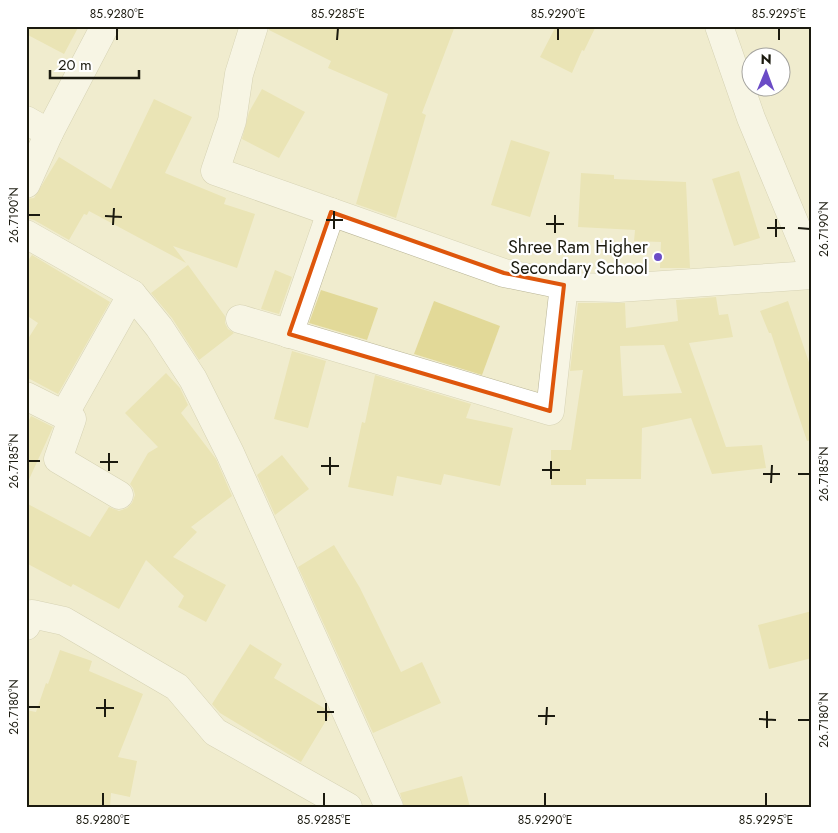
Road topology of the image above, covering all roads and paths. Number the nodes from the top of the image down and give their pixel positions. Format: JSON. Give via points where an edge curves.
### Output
{"nodes":[{"id":1,"x":105,"y":26,"type":"edge"},
{"id":2,"x":254,"y":26,"type":"edge"},
{"id":3,"x":719,"y":26,"type":"edge"},
{"id":4,"x":38,"y":127,"type":"edge"},
{"id":5,"x":26,"y":184,"type":"edge"},
{"id":6,"x":331,"y":212,"type":"junction"},
{"id":7,"x":26,"y":234,"type":"edge"},
{"id":8,"x":812,"y":265,"type":"edge"},
{"id":9,"x":812,"y":275,"type":"edge"},
{"id":10,"x":564,"y":285,"type":"junction"},
{"id":11,"x":132,"y":294,"type":"junction"},
{"id":12,"x":240,"y":319,"type":"dead end"},
{"id":13,"x":289,"y":334,"type":"junction"},
{"id":14,"x":26,"y":396,"type":"edge"},
{"id":15,"x":64,"y":415,"type":"junction"},
{"id":16,"x":119,"y":495,"type":"dead end"},
{"id":17,"x":26,"y":626,"type":"edge"},
{"id":18,"x":348,"y":807,"type":"edge"},
{"id":19,"x":389,"y":807,"type":"edge"}],
"edges":[{"from":1,"to":4,"type":"street"},
{"from":2,"to":6,"type":"street","via":[[239,74],[232,121],[215,171]]},
{"from":3,"to":8,"type":"street","via":[[751,118]]},
{"from":4,"to":5,"type":"street"},
{"from":6,"to":10,"type":"street","via":[[504,273]]},
{"from":6,"to":13,"type":"street"},
{"from":7,"to":11,"type":"street"},
{"from":9,"to":10,"type":"street","via":[[618,288]]},
{"from":10,"to":13,"type":"street","via":[[550,411]]},
{"from":11,"to":15,"type":"street"},
{"from":11,"to":19,"type":"street","via":[[159,327],[193,379],[238,470]]},
{"from":12,"to":13,"type":"street"},
{"from":14,"to":15,"type":"street"},
{"from":15,"to":16,"type":"street","via":[[72,419],[58,459]]},
{"from":17,"to":18,"type":"street","via":[[32,614],[64,621],[177,687],[215,732]]}]}
